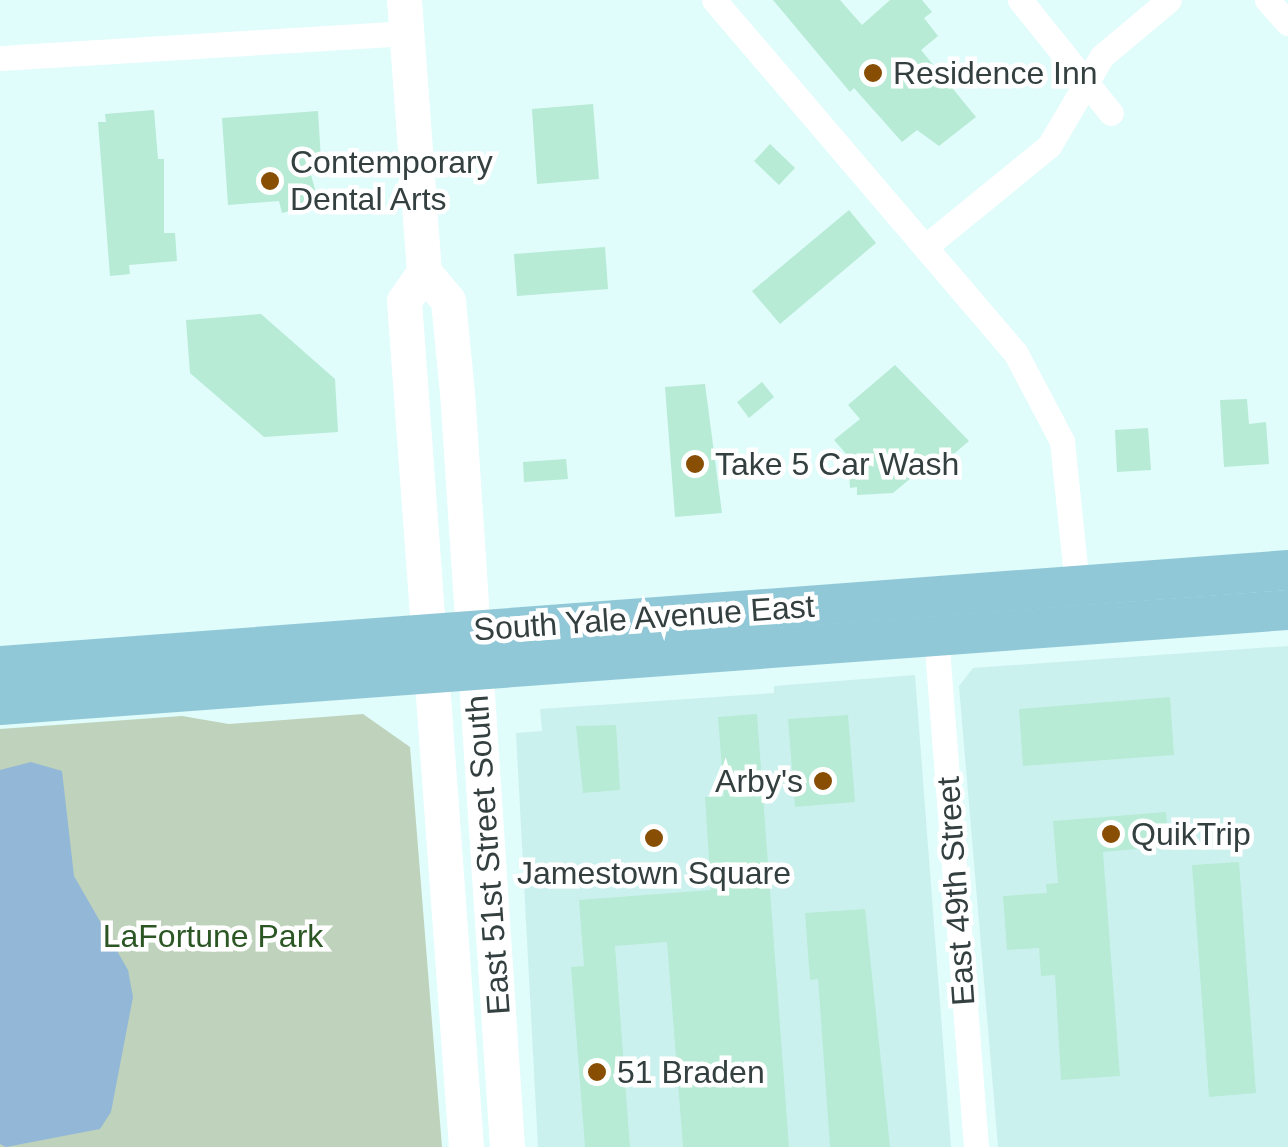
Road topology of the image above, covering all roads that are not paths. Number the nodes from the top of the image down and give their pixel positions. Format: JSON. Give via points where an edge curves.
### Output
{"nodes":[{"id":1,"x":714,"y":0,"type":"edge"},
{"id":2,"x":1020,"y":0,"type":"edge"},
{"id":3,"x":1169,"y":0,"type":"edge"},
{"id":4,"x":1267,"y":0,"type":"edge"},
{"id":5,"x":406,"y":17,"type":"edge"},
{"id":6,"x":1288,"y":24,"type":"edge"},
{"id":7,"x":0,"y":58,"type":"edge"},
{"id":8,"x":1087,"y":82,"type":"junction"},
{"id":9,"x":1111,"y":113,"type":"dead end"},
{"id":10,"x":925,"y":246,"type":"junction"},
{"id":11,"x":424,"y":272,"type":"junction"},
{"id":12,"x":1288,"y":570,"type":"edge"},
{"id":13,"x":1077,"y":586,"type":"junction"},
{"id":14,"x":1288,"y":610,"type":"edge"},
{"id":15,"x":935,"y":616,"type":"junction"},
{"id":16,"x":475,"y":650,"type":"junction"},
{"id":17,"x":427,"y":654,"type":"junction"},
{"id":18,"x":0,"y":666,"type":"edge"},
{"id":19,"x":0,"y":705,"type":"edge"},
{"id":20,"x":466,"y":1147,"type":"edge"},
{"id":21,"x":507,"y":1147,"type":"edge"},
{"id":22,"x":976,"y":1147,"type":"edge"}],
"edges":[{"from":1,"to":10,"type":"street"},
{"from":2,"to":8,"type":"street"},
{"from":3,"to":8,"type":"street","via":[[1102,56]]},
{"from":4,"to":6,"type":"street"},
{"from":5,"to":7,"type":"street"},
{"from":5,"to":11,"type":"main road","name":"East 51st Street South"},
{"from":8,"to":9,"type":"street"},
{"from":8,"to":10,"type":"street","via":[[1049,146]]},
{"from":10,"to":13,"type":"street","via":[[1015,352],[1052,414],[1068,474]]},
{"from":11,"to":16,"type":"main road","name":"East 51st Street South","via":[[448,300]]},
{"from":11,"to":17,"type":"main road","name":"East 51st Street South","via":[[404,301]]},
{"from":12,"to":13,"type":"main road","name":"South Yale Avenue East"},
{"from":13,"to":15,"type":"main road","name":"South Yale Avenue East"},
{"from":14,"to":15,"type":"main road","name":"South Yale Avenue East"},
{"from":15,"to":16,"type":"main road","name":"South Yale Avenue East"},
{"from":15,"to":22,"type":"street","name":"East 49th Street"},
{"from":16,"to":17,"type":"main road","name":"South Yale Avenue East"},
{"from":16,"to":21,"type":"main road","name":"East 51st Street South"},
{"from":17,"to":18,"type":"main road","name":"South Yale Avenue East"},
{"from":17,"to":19,"type":"main road","name":"South Yale Avenue East"},
{"from":17,"to":20,"type":"main road","name":"East 51st Street South"}]}
